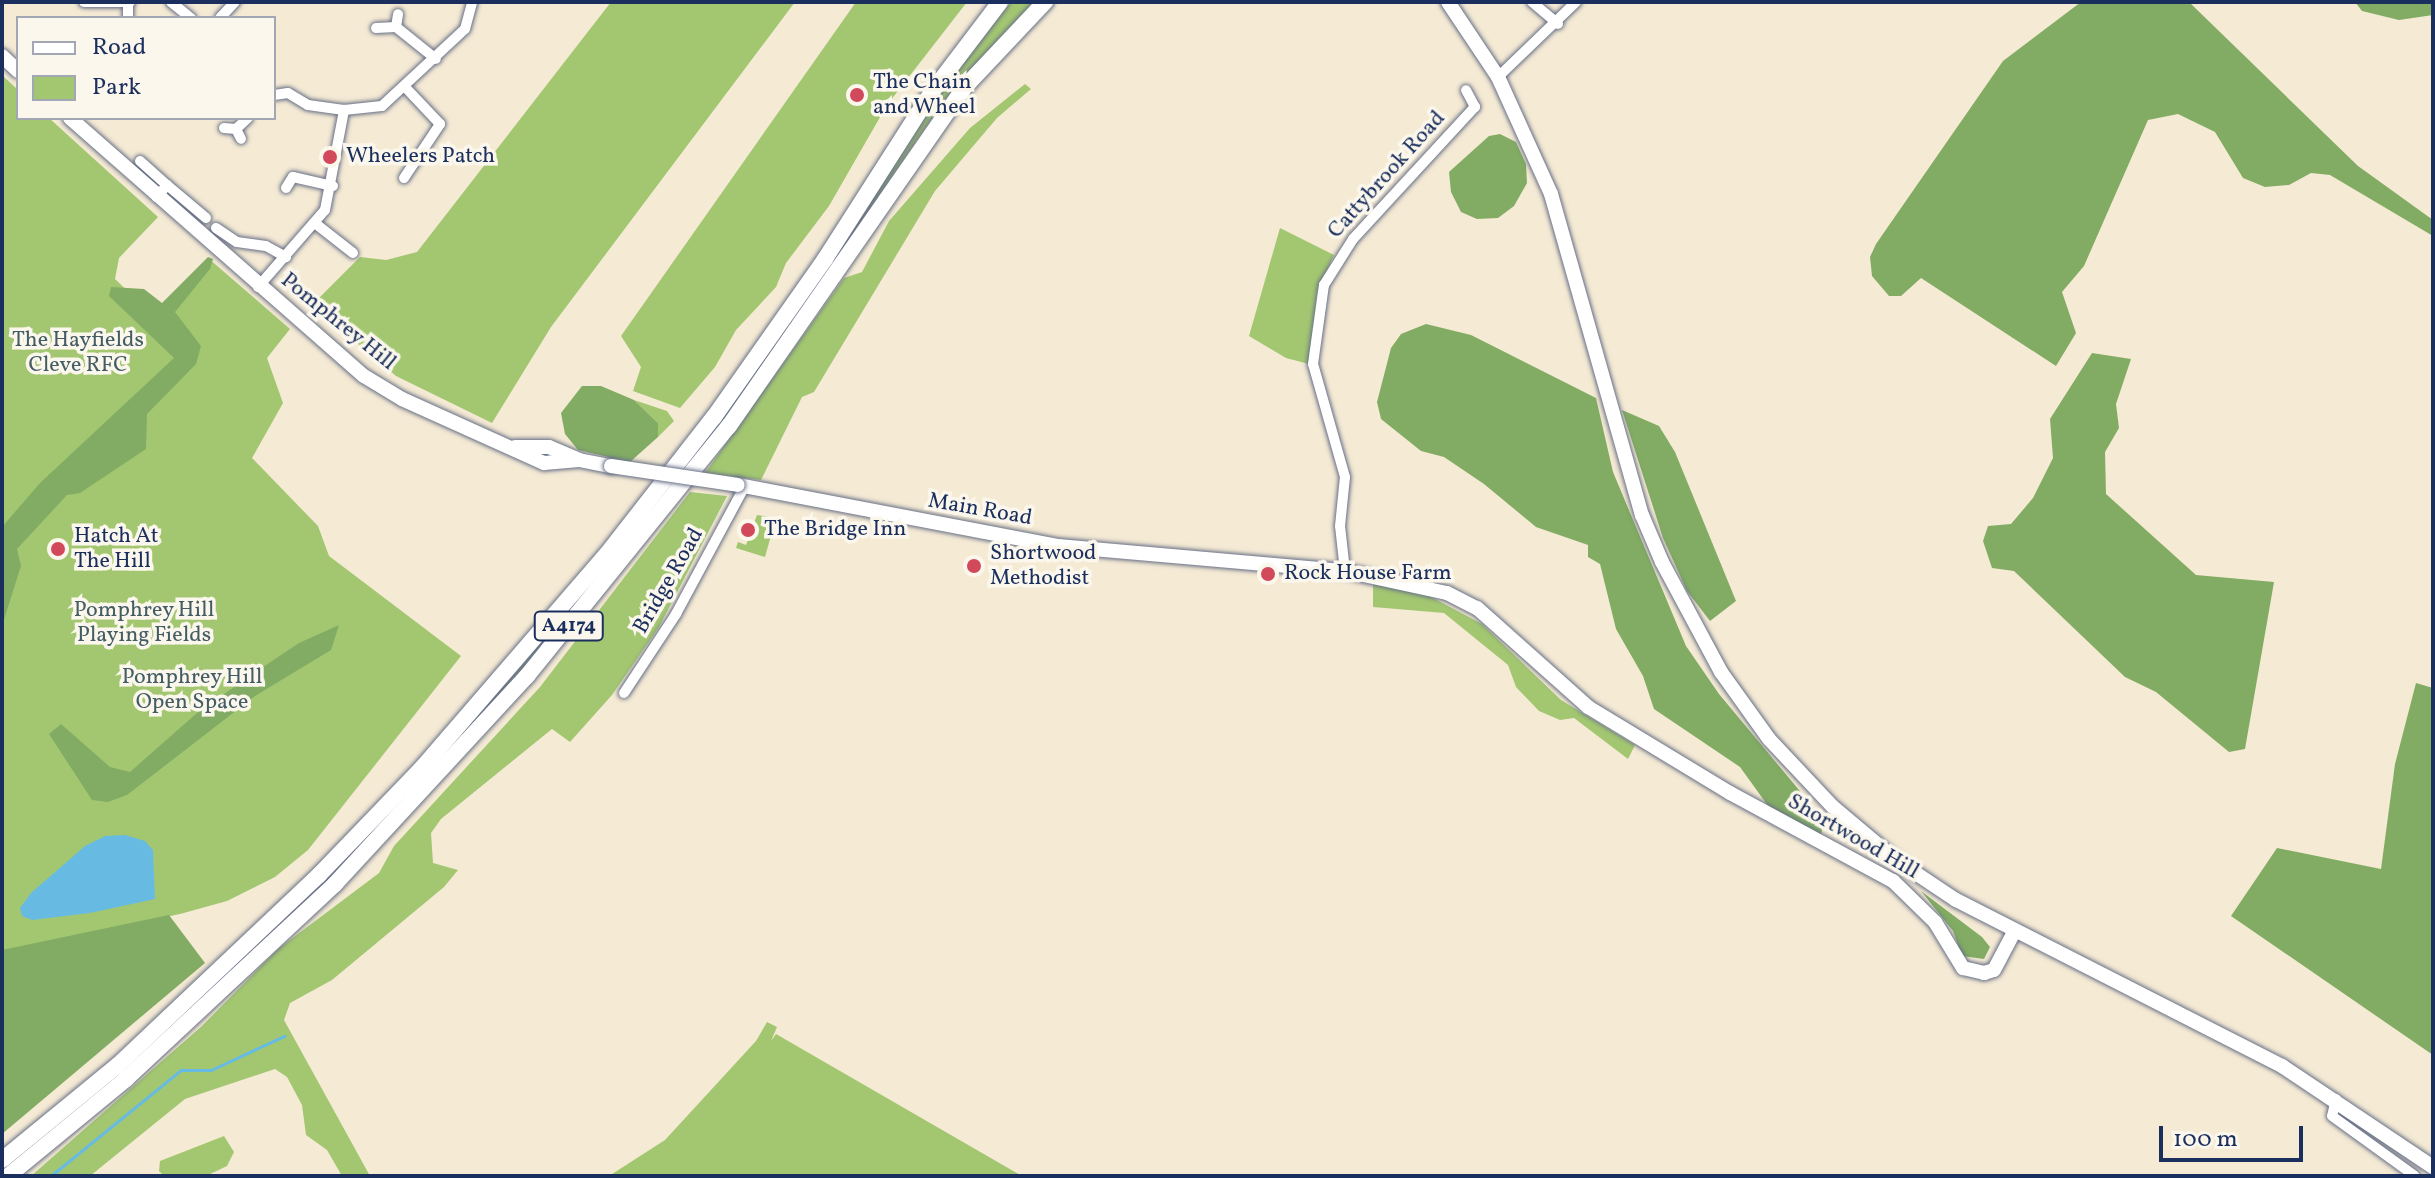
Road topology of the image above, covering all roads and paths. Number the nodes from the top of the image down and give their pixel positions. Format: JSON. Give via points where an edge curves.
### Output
{"nodes":[{"id":1,"x":84,"y":2,"type":"edge"},
{"id":2,"x":129,"y":2,"type":"edge"},
{"id":3,"x":171,"y":2,"type":"edge"},
{"id":4,"x":472,"y":2,"type":"edge"},
{"id":5,"x":1000,"y":2,"type":"edge"},
{"id":6,"x":1045,"y":2,"type":"edge"},
{"id":7,"x":1448,"y":2,"type":"edge"},
{"id":8,"x":1532,"y":2,"type":"edge"},
{"id":9,"x":1576,"y":2,"type":"edge"},
{"id":10,"x":398,"y":14,"type":"dead end"},
{"id":11,"x":188,"y":16,"type":"edge"},
{"id":12,"x":1558,"y":24,"type":"junction"},
{"id":13,"x":396,"y":27,"type":"junction"},
{"id":14,"x":376,"y":28,"type":"dead end"},
{"id":15,"x":436,"y":59,"type":"junction"},
{"id":16,"x":1498,"y":77,"type":"junction"},
{"id":17,"x":407,"y":89,"type":"junction"},
{"id":18,"x":1466,"y":90,"type":"dead end"},
{"id":19,"x":276,"y":95,"type":"edge"},
{"id":20,"x":344,"y":110,"type":"junction"},
{"id":21,"x":72,"y":120,"type":"edge"},
{"id":22,"x":247,"y":120,"type":"edge"},
{"id":23,"x":224,"y":128,"type":"dead end"},
{"id":24,"x":140,"y":161,"type":"dead end"},
{"id":25,"x":404,"y":178,"type":"dead end"},
{"id":26,"x":167,"y":185,"type":"junction"},
{"id":27,"x":333,"y":186,"type":"junction"},
{"id":28,"x":286,"y":188,"type":"dead end"},
{"id":29,"x":157,"y":197,"type":"junction"},
{"id":30,"x":206,"y":218,"type":"dead end"},
{"id":31,"x":316,"y":224,"type":"junction"},
{"id":32,"x":216,"y":228,"type":"dead end"},
{"id":33,"x":353,"y":253,"type":"dead end"},
{"id":34,"x":286,"y":257,"type":"junction"},
{"id":35,"x":258,"y":287,"type":"junction"},
{"id":36,"x":611,"y":466,"type":"joint"},
{"id":37,"x":741,"y":486,"type":"junction"},
{"id":38,"x":1345,"y":571,"type":"junction"},
{"id":39,"x":624,"y":693,"type":"dead end"},
{"id":40,"x":2014,"y":932,"type":"junction"},
{"id":41,"x":2336,"y":1099,"type":"junction"},
{"id":42,"x":2,"y":1160,"type":"edge"},
{"id":43,"x":2433,"y":1167,"type":"edge"},
{"id":44,"x":8,"y":1176,"type":"edge"},
{"id":45,"x":2415,"y":1176,"type":"edge"}],
"edges":[{"from":1,"to":2,"type":"street"},
{"from":3,"to":11,"type":"street"},
{"from":4,"to":15,"type":"street","via":[[471,20]]},
{"from":5,"to":42,"type":"highway","number":"A4174","via":[[931,93],[825,259],[714,417],[577,589],[422,768],[319,875],[117,1066]]},
{"from":6,"to":44,"type":"highway","number":"A4174","via":[[963,89],[729,426],[527,676],[335,884],[126,1079]]},
{"from":7,"to":16,"type":"main road"},
{"from":8,"to":12,"type":"street"},
{"from":9,"to":12,"type":"street"},
{"from":10,"to":13,"type":"street"},
{"from":12,"to":16,"type":"street"},
{"from":13,"to":14,"type":"street"},
{"from":13,"to":15,"type":"street"},
{"from":15,"to":17,"type":"street"},
{"from":16,"to":40,"type":"main road","via":[[1551,194],[1642,515],[1673,586],[1721,672],[1769,739],[1832,806],[1896,860]]},
{"from":17,"to":20,"type":"street","via":[[382,106]]},
{"from":17,"to":25,"type":"street","via":[[440,124]]},
{"from":18,"to":38,"type":"street","name":"Cattybrook Road","via":[[1475,107],[1353,239],[1324,285],[1313,364],[1345,477],[1340,526]]},
{"from":19,"to":20,"type":"street","via":[[288,93],[308,105]]},
{"from":20,"to":27,"type":"street"},
{"from":21,"to":29,"type":"main road","name":"Pomphrey Hill"},
{"from":22,"to":23,"type":"street","via":[[238,134]]},
{"from":24,"to":26,"type":"street"},
{"from":26,"to":29,"type":"street"},
{"from":26,"to":30,"type":"street"},
{"from":27,"to":28,"type":"street","via":[[292,172]]},
{"from":27,"to":31,"type":"street"},
{"from":29,"to":35,"type":"main road","name":"Pomphrey Hill"},
{"from":31,"to":33,"type":"street"},
{"from":31,"to":34,"type":"street"},
{"from":32,"to":34,"type":"street","via":[[237,242],[266,246]]},
{"from":34,"to":35,"type":"street"},
{"from":35,"to":36,"type":"main road","name":"Pomphrey Hill","via":[[364,376],[402,399],[515,447],[549,447]]},
{"from":36,"to":37,"type":"main road","name":"Main Road","bridge":true},
{"from":37,"to":38,"type":"main road","name":"Main Road","via":[[1058,546]]},
{"from":37,"to":39,"type":"street","name":"Bridge Road","via":[[676,614]]},
{"from":38,"to":40,"type":"main road","name":"Shortwood Hill","via":[[1403,579],[1477,608],[1588,707],[1730,793],[1893,881],[1935,922],[1963,968],[1994,970]]},
{"from":40,"to":41,"type":"main road","via":[[2203,1024]]},
{"from":41,"to":43,"type":"main road"},
{"from":41,"to":45,"type":"street","via":[[2332,1116]]}]}
